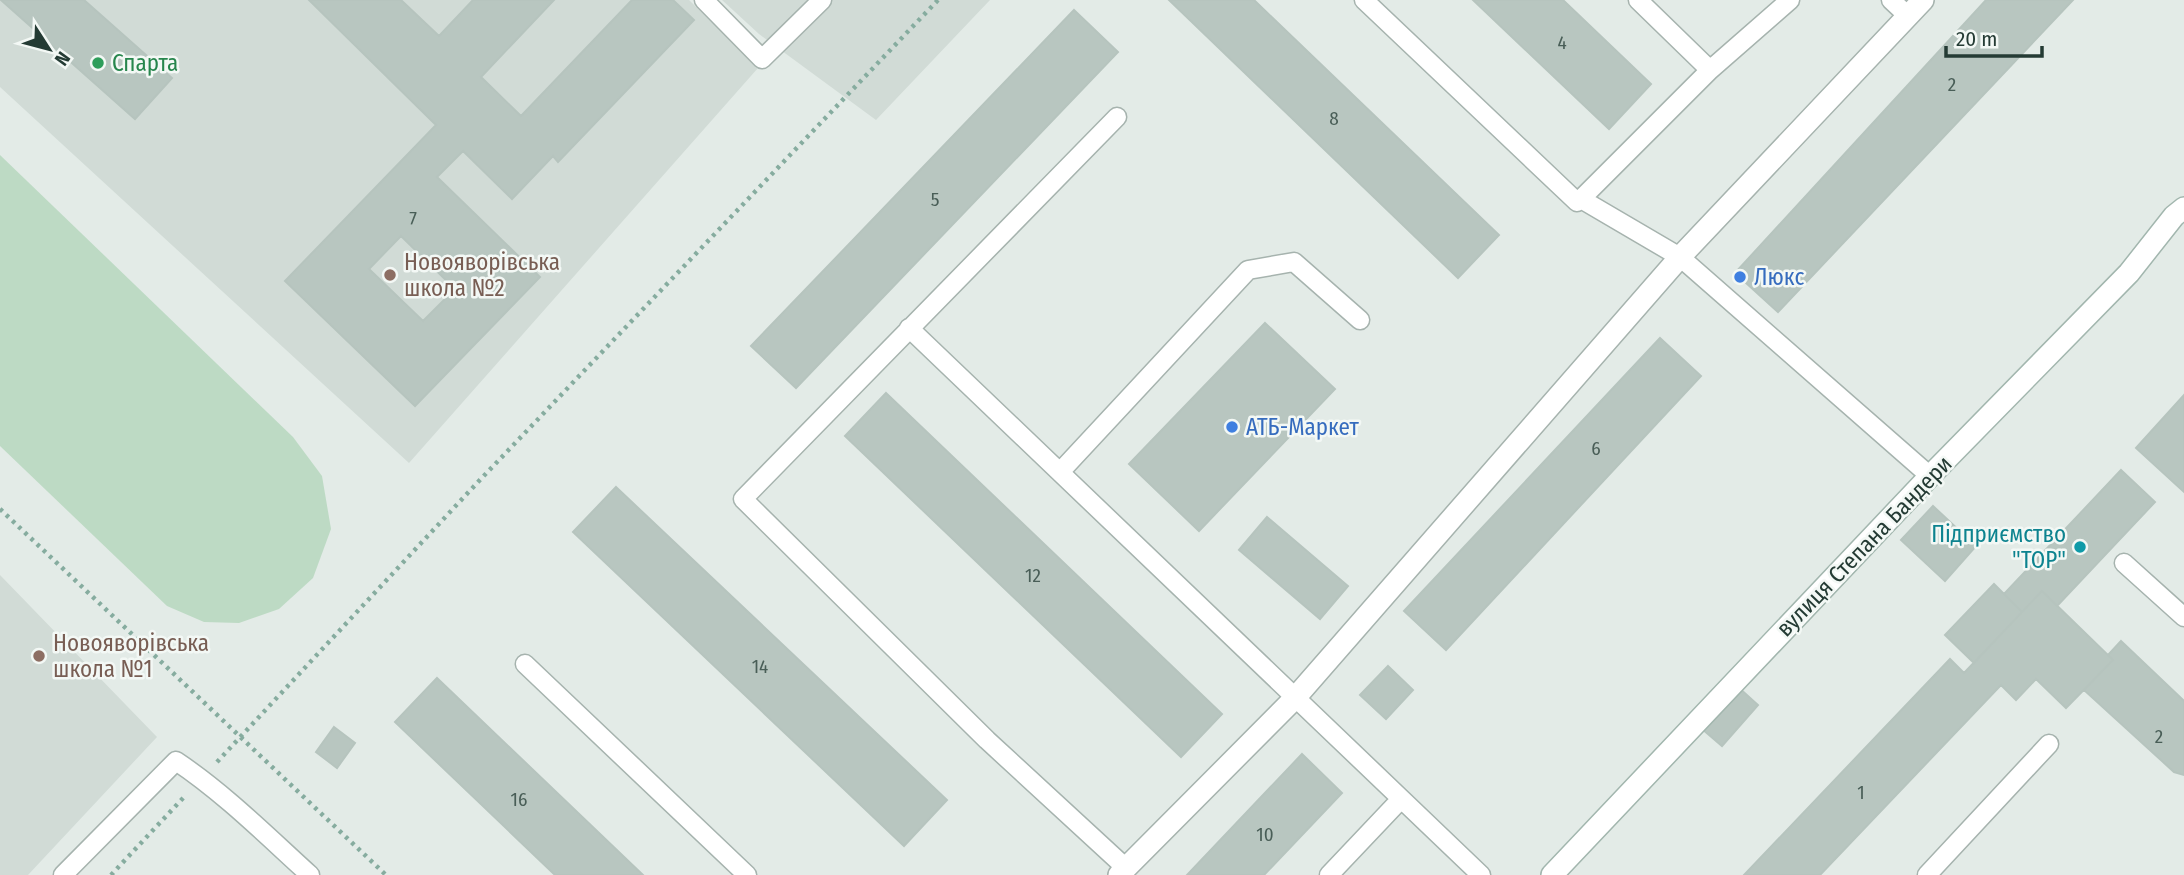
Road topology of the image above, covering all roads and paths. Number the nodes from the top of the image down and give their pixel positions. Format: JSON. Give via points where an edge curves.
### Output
{"nodes":[{"id":1,"x":704,"y":0,"type":"edge"},
{"id":2,"x":822,"y":0,"type":"edge"},
{"id":3,"x":938,"y":0,"type":"edge"},
{"id":4,"x":1364,"y":0,"type":"edge"},
{"id":5,"x":1638,"y":0,"type":"edge"},
{"id":6,"x":1790,"y":0,"type":"edge"},
{"id":7,"x":1891,"y":0,"type":"edge"},
{"id":8,"x":1923,"y":0,"type":"edge"},
{"id":9,"x":1908,"y":16,"type":"junction"},
{"id":10,"x":1710,"y":70,"type":"junction"},
{"id":11,"x":1117,"y":117,"type":"dead end"},
{"id":12,"x":2184,"y":191,"type":"edge"},
{"id":13,"x":1581,"y":199,"type":"junction"},
{"id":14,"x":2179,"y":212,"type":"edge"},
{"id":15,"x":1679,"y":257,"type":"junction"},
{"id":16,"x":1360,"y":320,"type":"dead end"},
{"id":17,"x":909,"y":328,"type":"junction"},
{"id":18,"x":1059,"y":472,"type":"junction"},
{"id":19,"x":1930,"y":476,"type":"junction"},
{"id":20,"x":0,"y":509,"type":"edge"},
{"id":21,"x":2124,"y":563,"type":"dead end"},
{"id":22,"x":2184,"y":617,"type":"edge"},
{"id":23,"x":525,"y":664,"type":"dead end"},
{"id":24,"x":1295,"y":698,"type":"junction"},
{"id":25,"x":241,"y":736,"type":"junction"},
{"id":26,"x":2049,"y":744,"type":"dead end"},
{"id":27,"x":201,"y":779,"type":"junction"},
{"id":28,"x":1401,"y":799,"type":"junction"},
{"id":29,"x":1122,"y":872,"type":"edge"},
{"id":30,"x":63,"y":875,"type":"edge"},
{"id":31,"x":111,"y":875,"type":"edge"},
{"id":32,"x":310,"y":875,"type":"edge"},
{"id":33,"x":386,"y":875,"type":"edge"},
{"id":34,"x":747,"y":875,"type":"edge"},
{"id":35,"x":1329,"y":875,"type":"edge"},
{"id":36,"x":1481,"y":875,"type":"edge"},
{"id":37,"x":1552,"y":875,"type":"edge"},
{"id":38,"x":1927,"y":875,"type":"edge"}],
"edges":[{"from":1,"to":2,"type":"lane","via":[[762,59]]},
{"from":3,"to":25,"type":"path"},
{"from":4,"to":13,"type":"lane","via":[[1577,202]]},
{"from":5,"to":10,"type":"lane"},
{"from":6,"to":10,"type":"lane"},
{"from":7,"to":9,"type":"lane"},
{"from":8,"to":9,"type":"street"},
{"from":9,"to":15,"type":"street"},
{"from":10,"to":13,"type":"lane"},
{"from":11,"to":17,"type":"lane"},
{"from":12,"to":14,"type":"street","name":"вулиця Степана Бандери"},
{"from":13,"to":15,"type":"lane"},
{"from":14,"to":19,"type":"street","name":"вулиця Степана Бандери","via":[[2129,273]]},
{"from":15,"to":19,"type":"lane"},
{"from":15,"to":24,"type":"street"},
{"from":16,"to":18,"type":"lane","via":[[1294,262],[1248,270]]},
{"from":17,"to":18,"type":"lane"},
{"from":17,"to":29,"type":"lane","via":[[743,499]]},
{"from":18,"to":24,"type":"lane"},
{"from":19,"to":37,"type":"street","name":"вулиця Степана Бандери"},
{"from":20,"to":25,"type":"path"},
{"from":21,"to":22,"type":"lane"},
{"from":23,"to":34,"type":"lane"},
{"from":24,"to":28,"type":"lane"},
{"from":24,"to":29,"type":"street"},
{"from":25,"to":27,"type":"path"},
{"from":25,"to":33,"type":"path"},
{"from":26,"to":38,"type":"lane"},
{"from":27,"to":30,"type":"lane","via":[[176,761]]},
{"from":27,"to":31,"type":"path"},
{"from":27,"to":32,"type":"lane"},
{"from":28,"to":35,"type":"lane"},
{"from":28,"to":36,"type":"lane"}]}
